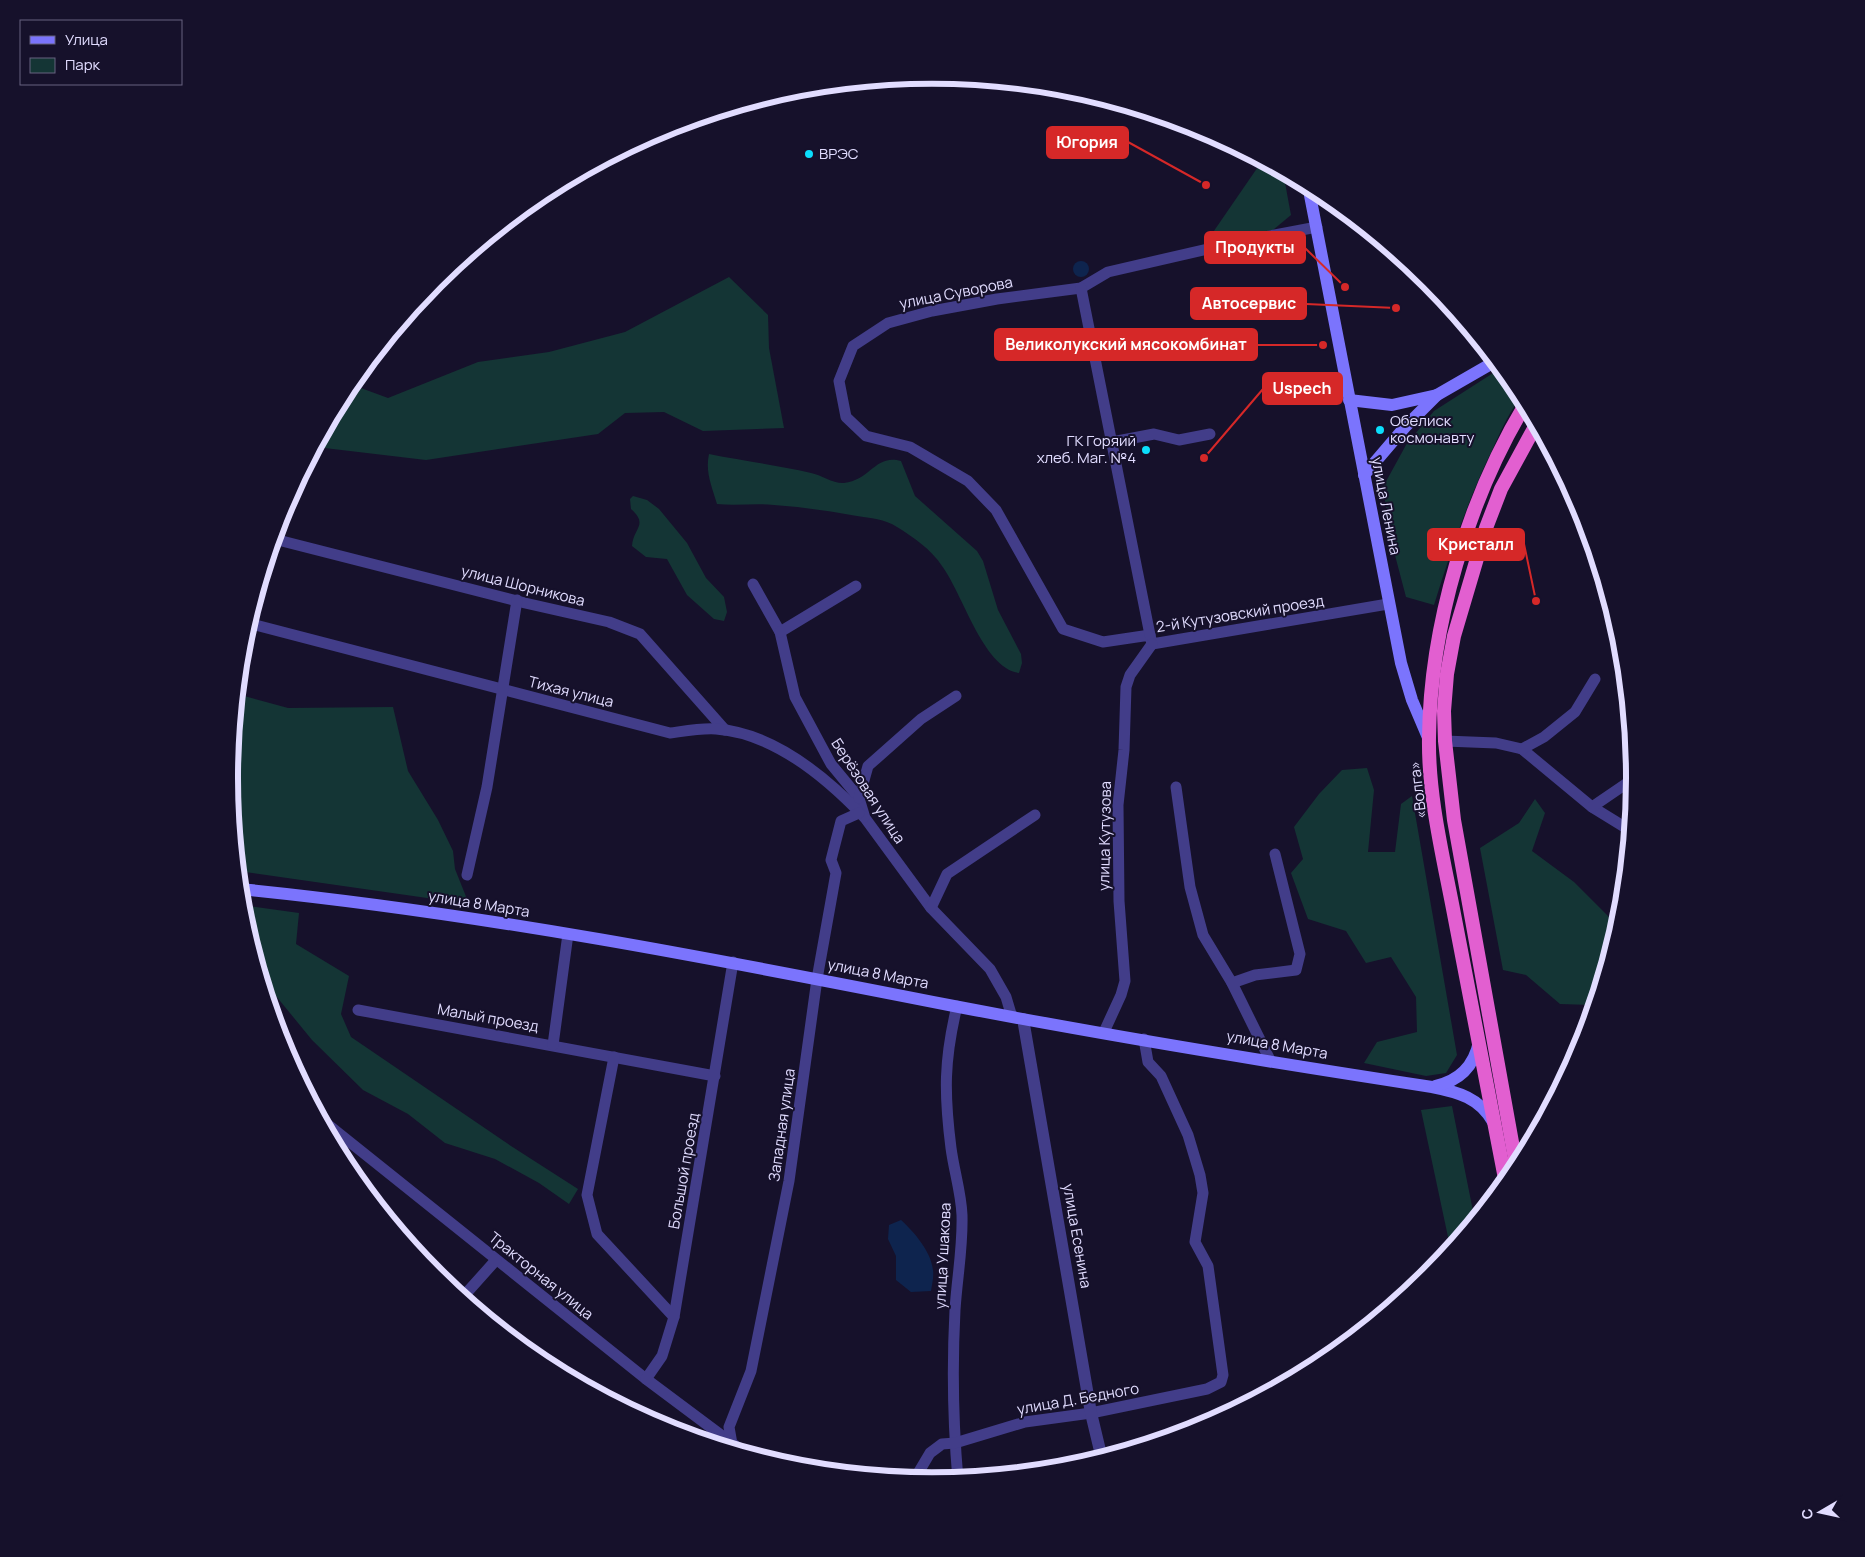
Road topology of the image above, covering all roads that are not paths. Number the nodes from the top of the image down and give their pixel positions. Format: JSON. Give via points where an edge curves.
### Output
{"nodes":[{"id":1,"x":1310,"y":196,"type":"edge"},
{"id":2,"x":1317,"y":227,"type":"junction"},
{"id":3,"x":1081,"y":288,"type":"junction"},
{"id":4,"x":1490,"y":365,"type":"edge"},
{"id":5,"x":1437,"y":396,"type":"junction"},
{"id":6,"x":1349,"y":400,"type":"junction"},
{"id":7,"x":1392,"y":405,"type":"junction"},
{"id":8,"x":1522,"y":411,"type":"edge"},
{"id":9,"x":1405,"y":427,"type":"junction"},
{"id":10,"x":1534,"y":430,"type":"edge"},
{"id":11,"x":1210,"y":434,"type":"dead end"},
{"id":12,"x":1112,"y":442,"type":"junction"},
{"id":13,"x":1364,"y":475,"type":"junction"},
{"id":14,"x":280,"y":541,"type":"edge"},
{"id":15,"x":753,"y":584,"type":"dead end"},
{"id":16,"x":856,"y":586,"type":"dead end"},
{"id":17,"x":517,"y":600,"type":"junction"},
{"id":18,"x":1388,"y":604,"type":"junction"},
{"id":19,"x":255,"y":625,"type":"edge"},
{"id":20,"x":780,"y":632,"type":"junction"},
{"id":21,"x":1151,"y":640,"type":"junction"},
{"id":22,"x":1103,"y":642,"type":"joint"},
{"id":23,"x":1595,"y":679,"type":"dead end"},
{"id":24,"x":502,"y":690,"type":"junction"},
{"id":25,"x":956,"y":696,"type":"dead end"},
{"id":26,"x":725,"y":730,"type":"junction"},
{"id":27,"x":1429,"y":740,"type":"junction"},
{"id":28,"x":1445,"y":741,"type":"junction"},
{"id":29,"x":1522,"y":749,"type":"junction"},
{"id":30,"x":1627,"y":783,"type":"edge"},
{"id":31,"x":1176,"y":787,"type":"dead end"},
{"id":32,"x":859,"y":798,"type":"junction"},
{"id":33,"x":1592,"y":807,"type":"junction"},
{"id":34,"x":862,"y":815,"type":"junction"},
{"id":35,"x":1035,"y":815,"type":"dead end"},
{"id":36,"x":1626,"y":828,"type":"edge"},
{"id":37,"x":1275,"y":854,"type":"dead end"},
{"id":38,"x":467,"y":875,"type":"dead end"},
{"id":39,"x":247,"y":890,"type":"edge"},
{"id":40,"x":931,"y":908,"type":"junction"},
{"id":41,"x":568,"y":934,"type":"junction"},
{"id":42,"x":733,"y":962,"type":"junction"},
{"id":43,"x":817,"y":979,"type":"junction"},
{"id":44,"x":1232,"y":983,"type":"junction"},
{"id":45,"x":957,"y":1006,"type":"junction"},
{"id":46,"x":358,"y":1010,"type":"dead end"},
{"id":47,"x":1018,"y":1018,"type":"junction"},
{"id":48,"x":1104,"y":1032,"type":"junction"},
{"id":49,"x":1144,"y":1039,"type":"junction"},
{"id":50,"x":1479,"y":1042,"type":"junction"},
{"id":51,"x":553,"y":1045,"type":"junction"},
{"id":52,"x":614,"y":1057,"type":"junction"},
{"id":53,"x":1270,"y":1060,"type":"junction"},
{"id":54,"x":715,"y":1076,"type":"junction"},
{"id":55,"x":1432,"y":1087,"type":"junction"},
{"id":56,"x":1495,"y":1126,"type":"junction"},
{"id":57,"x":332,"y":1128,"type":"edge"},
{"id":58,"x":1515,"y":1157,"type":"edge"},
{"id":59,"x":1504,"y":1173,"type":"edge"},
{"id":60,"x":496,"y":1260,"type":"junction"},
{"id":61,"x":466,"y":1294,"type":"edge"},
{"id":62,"x":674,"y":1317,"type":"junction"},
{"id":63,"x":646,"y":1379,"type":"junction"},
{"id":64,"x":1092,"y":1413,"type":"junction"},
{"id":65,"x":725,"y":1441,"type":"edge"},
{"id":66,"x":731,"y":1443,"type":"edge"},
{"id":67,"x":955,"y":1443,"type":"junction"},
{"id":68,"x":1101,"y":1453,"type":"edge"},
{"id":69,"x":957,"y":1472,"type":"edge"},
{"id":70,"x":918,"y":1473,"type":"edge"}],
"edges":[{"from":1,"to":2,"type":"main road","name":"улица Ленина"},
{"from":2,"to":3,"type":"street","name":"улица Суворова","via":[[1108,272]]},
{"from":2,"to":6,"type":"main road","name":"улица Ленина"},
{"from":3,"to":12,"type":"street"},
{"from":3,"to":22,"type":"street","name":"улица Суворова","via":[[997,298],[888,323],[853,346],[839,381],[846,417],[866,436],[910,447],[968,482],[996,510],[1063,629]]},
{"from":4,"to":5,"type":"main road"},
{"from":5,"to":7,"type":"main road"},
{"from":5,"to":9,"type":"main road"},
{"from":6,"to":7,"type":"main road"},
{"from":6,"to":13,"type":"main road","name":"улица Ленина"},
{"from":7,"to":9,"type":"main road","via":[[1404,415]]},
{"from":8,"to":27,"type":"highway","name":"«Волга»","via":[[1488,473],[1450,590],[1435,658]]},
{"from":9,"to":13,"type":"main road"},
{"from":10,"to":28,"type":"highway","name":"«Волга»","via":[[1501,489],[1465,595],[1447,674]]},
{"from":11,"to":12,"type":"street","via":[[1179,440],[1154,434]]},
{"from":12,"to":21,"type":"street"},
{"from":13,"to":18,"type":"main road","name":"улица Ленина"},
{"from":14,"to":17,"type":"street","name":"улица Шорникова"},
{"from":15,"to":20,"type":"street","name":"Берёзовая улица"},
{"from":16,"to":20,"type":"street"},
{"from":17,"to":24,"type":"street"},
{"from":17,"to":26,"type":"street","name":"улица Шорникова","via":[[609,622],[640,634]]},
{"from":18,"to":21,"type":"street","name":"2-й Кутузовский проезд"},
{"from":18,"to":27,"type":"main road","name":"улица Ленина","via":[[1405,678]]},
{"from":19,"to":24,"type":"street","name":"Тихая улица"},
{"from":20,"to":32,"type":"street","name":"Берёзовая улица","via":[[795,697],[831,764]]},
{"from":21,"to":22,"type":"street","name":"2-й Кутузовский проезд"},
{"from":21,"to":48,"type":"street","name":"улица Кутузова","via":[[1126,687],[1118,805],[1119,901],[1125,982]]},
{"from":23,"to":29,"type":"street","via":[[1574,712],[1544,738]]},
{"from":24,"to":26,"type":"street","name":"Тихая улица","via":[[670,733]]},
{"from":24,"to":38,"type":"street","via":[[487,787]]},
{"from":25,"to":32,"type":"street","via":[[921,719],[868,766]]},
{"from":26,"to":34,"type":"street","name":"Тихая улица","via":[[762,740],[796,760],[834,787]]},
{"from":27,"to":50,"type":"highway","name":"«Волга»","via":[[1443,856]]},
{"from":28,"to":29,"type":"street","via":[[1496,743]]},
{"from":28,"to":58,"type":"highway","name":"«Волга»","via":[[1454,820]]},
{"from":29,"to":33,"type":"street"},
{"from":30,"to":33,"type":"street"},
{"from":31,"to":44,"type":"street","via":[[1190,886],[1203,935]]},
{"from":32,"to":34,"type":"street","name":"Берёзовая улица"},
{"from":33,"to":36,"type":"street"},
{"from":34,"to":40,"type":"street","name":"Берёзовая улица"},
{"from":34,"to":43,"type":"street","name":"Западная улица","via":[[841,821],[831,860],[836,873]]},
{"from":35,"to":40,"type":"street","via":[[947,874]]},
{"from":37,"to":44,"type":"street","via":[[1300,954],[1296,970],[1255,975]]},
{"from":39,"to":41,"type":"main road","name":"улица 8 Марта","via":[[324,897]]},
{"from":40,"to":47,"type":"street","name":"Берёзовая улица","via":[[990,969]]},
{"from":41,"to":42,"type":"main road","name":"улица 8 Марта"},
{"from":41,"to":51,"type":"street"},
{"from":42,"to":43,"type":"main road","name":"улица 8 Марта"},
{"from":42,"to":54,"type":"street","name":"Большой проезд"},
{"from":43,"to":45,"type":"main road","name":"улица 8 Марта"},
{"from":43,"to":66,"type":"street","name":"Западная улица","via":[[789,1181],[751,1371],[729,1428]]},
{"from":44,"to":53,"type":"street"},
{"from":45,"to":47,"type":"main road","name":"улица 8 Марта"},
{"from":45,"to":67,"type":"street","name":"улица Ушакова","via":[[947,1048],[945,1097],[962,1218],[952,1405]]},
{"from":46,"to":51,"type":"street","name":"Малый проезд"},
{"from":47,"to":48,"type":"main road","name":"улица 8 Марта"},
{"from":47,"to":64,"type":"street","name":"улица Есенина"},
{"from":48,"to":49,"type":"main road","name":"улица 8 Марта"},
{"from":49,"to":53,"type":"main road","name":"улица 8 Марта"},
{"from":49,"to":64,"type":"street","name":"улица Д. Бедного","via":[[1148,1062],[1165,1084],[1188,1135],[1200,1175],[1203,1193],[1195,1242],[1208,1266],[1223,1375],[1221,1382],[1207,1389]]},
{"from":50,"to":55,"type":"main road","via":[[1474,1059],[1465,1071],[1455,1080]]},
{"from":50,"to":56,"type":"highway","name":"«Волга»"},
{"from":51,"to":52,"type":"street","name":"Малый проезд"},
{"from":52,"to":54,"type":"street","name":"Малый проезд"},
{"from":52,"to":62,"type":"street","via":[[587,1195],[597,1234]]},
{"from":53,"to":55,"type":"main road","name":"улица 8 Марта"},
{"from":54,"to":62,"type":"street","name":"Большой проезд"},
{"from":55,"to":56,"type":"main road","name":"улица 8 Марта","via":[[1454,1091],[1479,1104]]},
{"from":56,"to":59,"type":"highway","name":"«Волга»"},
{"from":57,"to":60,"type":"street","name":"Тракторная улица"},
{"from":60,"to":61,"type":"street"},
{"from":60,"to":63,"type":"street","name":"Тракторная улица"},
{"from":62,"to":63,"type":"street","name":"Большой проезд","via":[[662,1356]]},
{"from":63,"to":65,"type":"street","name":"Тракторная улица"},
{"from":64,"to":67,"type":"street","name":"улица Д. Бедного","via":[[1024,1422]]},
{"from":64,"to":68,"type":"street","name":"улица Есенина"},
{"from":67,"to":69,"type":"street","name":"улица Ушакова"},
{"from":67,"to":70,"type":"street","name":"улица Д. Бедного","via":[[942,1444],[930,1453]]}]}
